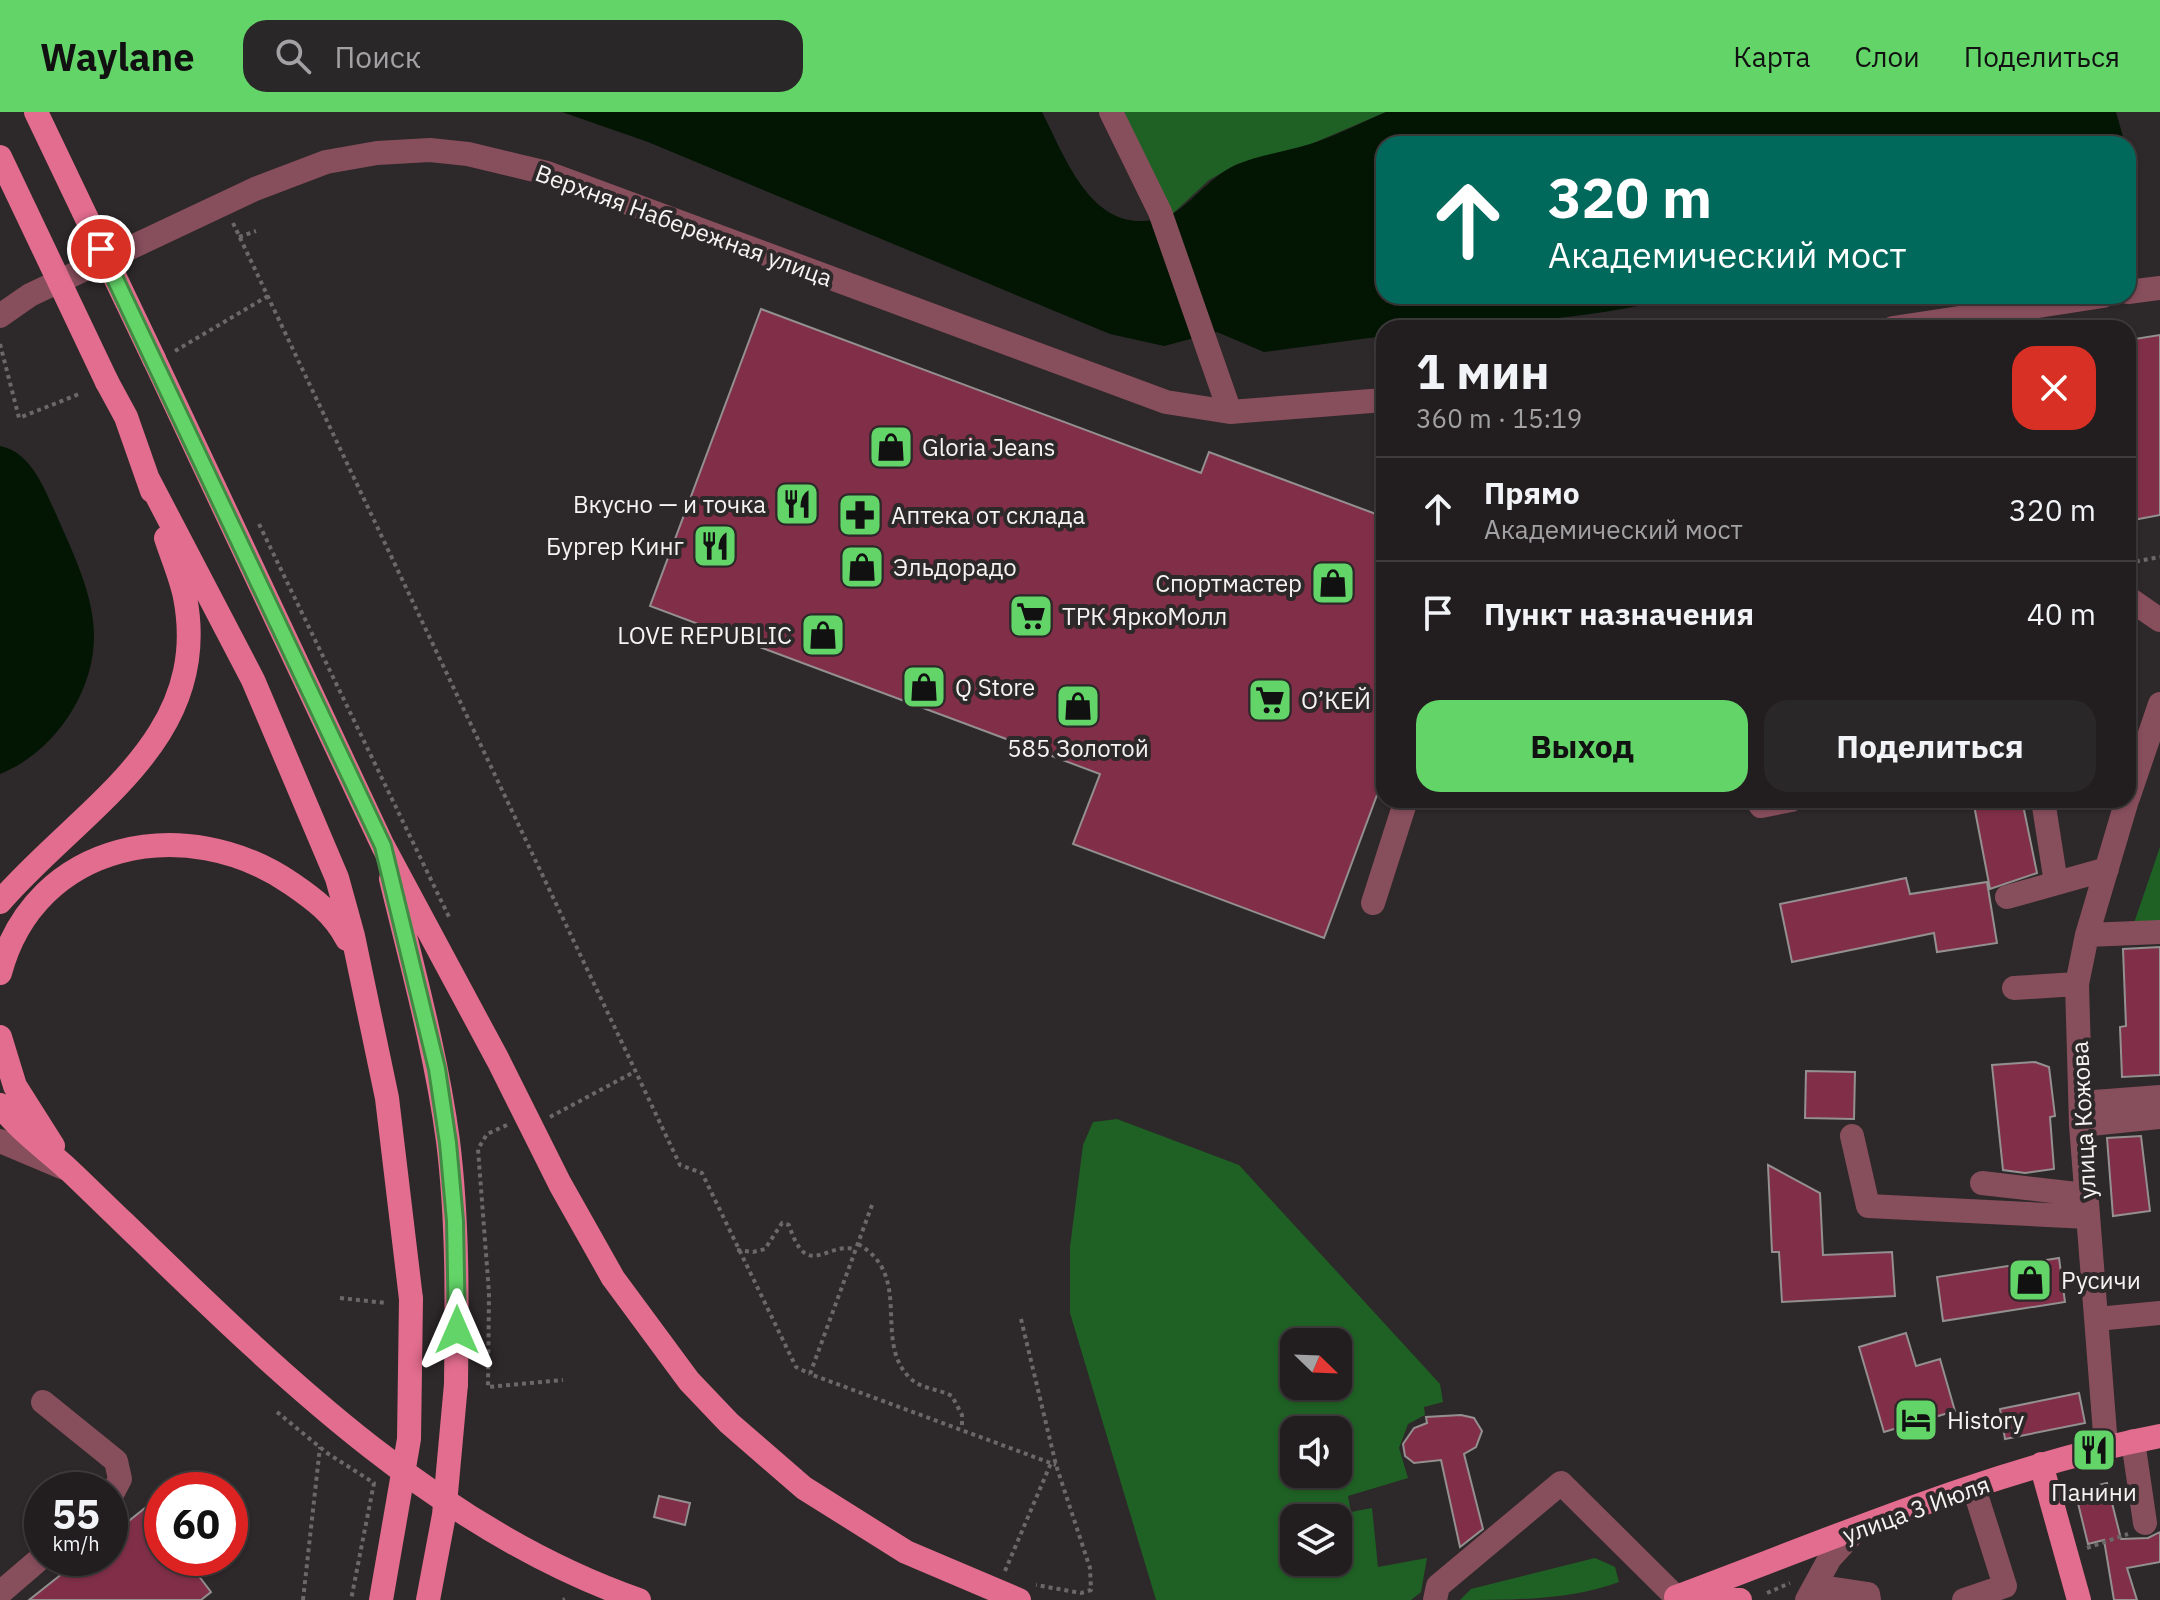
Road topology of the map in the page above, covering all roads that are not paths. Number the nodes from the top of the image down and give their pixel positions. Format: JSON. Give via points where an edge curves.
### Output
{"nodes":[{"id":1,"x":36,"y":112,"type":"edge"},
{"id":2,"x":1111,"y":112,"type":"edge"},
{"id":3,"x":0,"y":157,"type":"edge"},
{"id":4,"x":2160,"y":288,"type":"edge"},
{"id":5,"x":2136,"y":291,"type":"edge"},
{"id":6,"x":2050,"y":304,"type":"edge"},
{"id":7,"x":0,"y":316,"type":"edge"},
{"id":8,"x":1946,"y":320,"type":"edge"},
{"id":9,"x":1376,"y":401,"type":"edge"},
{"id":10,"x":1230,"y":412,"type":"junction"},
{"id":11,"x":147,"y":477,"type":"junction"},
{"id":12,"x":2136,"y":604,"type":"edge"},
{"id":13,"x":2160,"y":620,"type":"edge"},
{"id":14,"x":2158,"y":719,"type":"edge"},
{"id":15,"x":2136,"y":778,"type":"edge"},
{"id":16,"x":1403,"y":808,"type":"edge"},
{"id":17,"x":2044,"y":808,"type":"edge"},
{"id":18,"x":2125,"y":808,"type":"edge"},
{"id":19,"x":383,"y":846,"type":"junction"},
{"id":20,"x":2107,"y":869,"type":"junction"},
{"id":21,"x":2056,"y":883,"type":"junction"},
{"id":22,"x":2007,"y":897,"type":"dead end"},
{"id":23,"x":0,"y":902,"type":"edge"},
{"id":24,"x":1373,"y":903,"type":"dead end"},
{"id":25,"x":2160,"y":932,"type":"edge"},
{"id":26,"x":2087,"y":935,"type":"junction"},
{"id":27,"x":357,"y":959,"type":"junction"},
{"id":28,"x":0,"y":973,"type":"edge"},
{"id":29,"x":2077,"y":984,"type":"junction"},
{"id":30,"x":2014,"y":988,"type":"dead end"},
{"id":31,"x":0,"y":1037,"type":"edge"},
{"id":32,"x":2160,"y":1097,"type":"edge"},
{"id":33,"x":0,"y":1105,"type":"edge"},
{"id":34,"x":2081,"y":1114,"type":"junction"},
{"id":35,"x":2160,"y":1117,"type":"edge"},
{"id":36,"x":1852,"y":1136,"type":"dead end"},
{"id":37,"x":0,"y":1141,"type":"edge"},
{"id":38,"x":70,"y":1171,"type":"junction"},
{"id":39,"x":1982,"y":1183,"type":"dead end"},
{"id":40,"x":2087,"y":1206,"type":"junction"},
{"id":41,"x":2160,"y":1313,"type":"edge"},
{"id":42,"x":2097,"y":1319,"type":"junction"},
{"id":43,"x":43,"y":1402,"type":"dead end"},
{"id":44,"x":2160,"y":1436,"type":"edge"},
{"id":45,"x":2133,"y":1441,"type":"junction"},
{"id":46,"x":2106,"y":1446,"type":"junction"},
{"id":47,"x":2041,"y":1464,"type":"junction"},
{"id":48,"x":118,"y":1472,"type":"edge"},
{"id":49,"x":1974,"y":1488,"type":"junction"},
{"id":50,"x":2141,"y":1526,"type":"road end"},
{"id":51,"x":1854,"y":1532,"type":"junction"},
{"id":52,"x":24,"y":1572,"type":"edge"},
{"id":53,"x":1808,"y":1588,"type":"edge"},
{"id":54,"x":1025,"y":1592,"type":"edge"},
{"id":55,"x":0,"y":1593,"type":"edge"},
{"id":56,"x":1671,"y":1598,"type":"edge"},
{"id":57,"x":381,"y":1600,"type":"edge"},
{"id":58,"x":428,"y":1600,"type":"edge"},
{"id":59,"x":639,"y":1600,"type":"edge"},
{"id":60,"x":1435,"y":1600,"type":"edge"},
{"id":61,"x":1740,"y":1600,"type":"edge"},
{"id":62,"x":1869,"y":1600,"type":"edge"},
{"id":63,"x":1964,"y":1600,"type":"edge"},
{"id":64,"x":2079,"y":1600,"type":"edge"}],
"edges":[{"from":1,"to":19,"type":"main road","bridge":true},
{"from":2,"to":10,"type":"street","via":[[1160,212]]},
{"from":3,"to":11,"type":"main road","bridge":true,"via":[[126,417]]},
{"from":4,"to":5,"type":"street"},
{"from":6,"to":8,"type":"street"},
{"from":7,"to":10,"type":"street","name":"Верхняя Набережная улица","via":[[30,295],[296,172],[348,157],[430,150],[547,173],[1166,402]]},
{"from":9,"to":10,"type":"street","name":"Верхняя Набережная улица"},
{"from":11,"to":23,"type":"main road","via":[[185,596],[185,675],[177,702],[146,757]]},
{"from":11,"to":27,"type":"main road","via":[[253,680],[284,751],[337,878]]},
{"from":12,"to":13,"type":"street"},
{"from":14,"to":15,"type":"street","name":"улица Кожова"},
{"from":16,"to":24,"type":"street"},
{"from":17,"to":21,"type":"street"},
{"from":18,"to":20,"type":"street","name":"улица Кожова"},
{"from":19,"to":54,"type":"main road","via":[[596,1249],[689,1381],[765,1456],[835,1510],[906,1552]]},
{"from":19,"to":58,"type":"main road","bridge":true,"via":[[437,1069],[455,1221],[456,1384],[444,1515]]},
{"from":20,"to":21,"type":"street"},
{"from":20,"to":26,"type":"street","name":"улица Кожова"},
{"from":21,"to":22,"type":"street"},
{"from":25,"to":26,"type":"street"},
{"from":26,"to":29,"type":"street","name":"улица Кожова"},
{"from":27,"to":28,"type":"main road","via":[[334,918],[280,876],[223,852],[166,846],[105,856],[47,889],[19,923]]},
{"from":27,"to":57,"type":"main road","bridge":true,"via":[[387,1098],[409,1439]]},
{"from":29,"to":30,"type":"street"},
{"from":29,"to":34,"type":"street","name":"улица Кожова"},
{"from":31,"to":38,"type":"main road","via":[[15,1086]]},
{"from":32,"to":34,"type":"street"},
{"from":33,"to":38,"type":"main road"},
{"from":34,"to":35,"type":"street"},
{"from":34,"to":40,"type":"street","name":"улица Кожова"},
{"from":36,"to":40,"type":"street","via":[[1868,1206]]},
{"from":37,"to":38,"type":"street"},
{"from":38,"to":59,"type":"main road","via":[[279,1370],[369,1446],[508,1538]]},
{"from":39,"to":40,"type":"street"},
{"from":40,"to":42,"type":"street","name":"улица Кожова"},
{"from":41,"to":42,"type":"street"},
{"from":42,"to":46,"type":"street","name":"улица Кожова"},
{"from":43,"to":48,"type":"street","via":[[116,1461]]},
{"from":44,"to":45,"type":"main road","name":"улица 3 Июля"},
{"from":45,"to":46,"type":"main road","name":"улица 3 Июля"},
{"from":45,"to":50,"type":"street"},
{"from":46,"to":47,"type":"main road","name":"улица 3 Июля"},
{"from":47,"to":49,"type":"main road","name":"улица 3 Июля"},
{"from":47,"to":64,"type":"main road"},
{"from":49,"to":51,"type":"main road","name":"улица 3 Июля"},
{"from":49,"to":63,"type":"street","via":[[2005,1586]]},
{"from":51,"to":53,"type":"street"},
{"from":51,"to":56,"type":"main road","name":"улица 3 Июля"},
{"from":52,"to":55,"type":"street"},
{"from":53,"to":62,"type":"street","via":[[1868,1594]]},
{"from":56,"to":60,"type":"street","via":[[1561,1483],[1438,1586]]},
{"from":56,"to":61,"type":"main road"}]}
